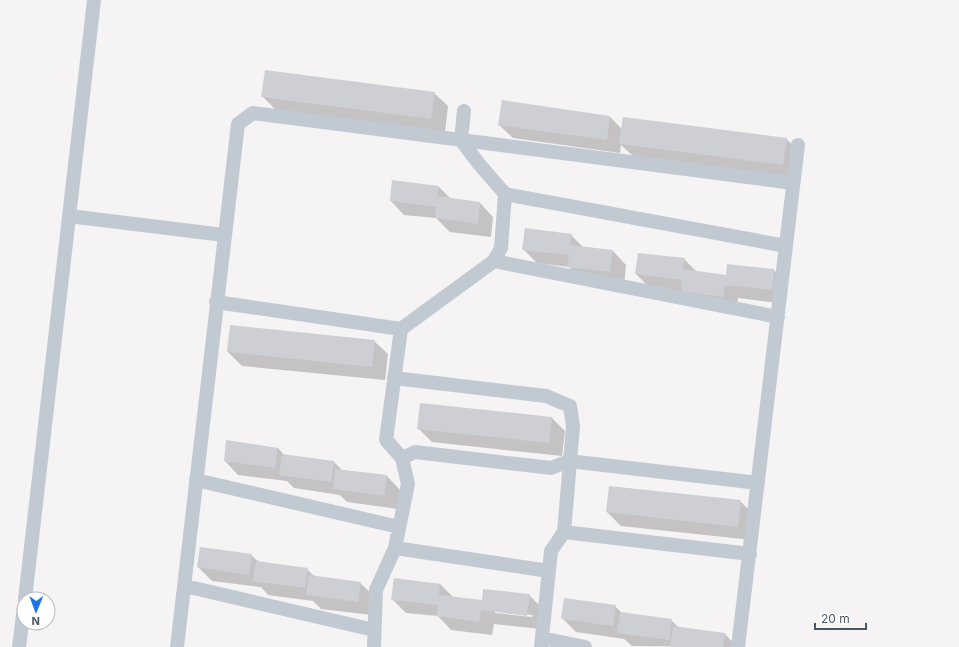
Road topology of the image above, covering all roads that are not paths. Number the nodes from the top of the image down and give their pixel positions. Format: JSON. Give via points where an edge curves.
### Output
{"nodes":[{"id":1,"x":94,"y":0,"type":"edge"},
{"id":2,"x":464,"y":111,"type":"dead end"},
{"id":3,"x":461,"y":140,"type":"junction"},
{"id":4,"x":798,"y":144,"type":"dead end"},
{"id":5,"x":793,"y":183,"type":"junction"},
{"id":6,"x":506,"y":194,"type":"junction"},
{"id":7,"x":69,"y":216,"type":"junction"},
{"id":8,"x":224,"y":235,"type":"junction"},
{"id":9,"x":786,"y":246,"type":"junction"},
{"id":10,"x":494,"y":261,"type":"junction"},
{"id":11,"x":216,"y":302,"type":"junction"},
{"id":12,"x":778,"y":317,"type":"junction"},
{"id":13,"x":401,"y":329,"type":"junction"},
{"id":14,"x":394,"y":378,"type":"junction"},
{"id":15,"x":402,"y":458,"type":"junction"},
{"id":16,"x":569,"y":461,"type":"junction"},
{"id":17,"x":196,"y":480,"type":"junction"},
{"id":18,"x":758,"y":483,"type":"junction"},
{"id":19,"x":399,"y":527,"type":"junction"},
{"id":20,"x":564,"y":532,"type":"junction"},
{"id":21,"x":394,"y":548,"type":"junction"},
{"id":22,"x":750,"y":554,"type":"junction"},
{"id":23,"x":549,"y":571,"type":"junction"},
{"id":24,"x":184,"y":586,"type":"junction"},
{"id":25,"x":26,"y":591,"type":"edge"},
{"id":26,"x":374,"y":630,"type":"junction"},
{"id":27,"x":21,"y":631,"type":"edge"},
{"id":28,"x":541,"y":643,"type":"edge"},
{"id":29,"x":19,"y":647,"type":"edge"},
{"id":30,"x":178,"y":647,"type":"edge"},
{"id":31,"x":374,"y":647,"type":"edge"},
{"id":32,"x":585,"y":647,"type":"edge"},
{"id":33,"x":738,"y":647,"type":"edge"}],
"edges":[{"from":1,"to":7,"type":"street"},
{"from":2,"to":3,"type":"street"},
{"from":3,"to":5,"type":"street"},
{"from":3,"to":6,"type":"street"},
{"from":3,"to":8,"type":"street","via":[[253,113],[238,124]]},
{"from":4,"to":5,"type":"street"},
{"from":5,"to":9,"type":"street"},
{"from":6,"to":9,"type":"street"},
{"from":6,"to":10,"type":"street","via":[[501,248]]},
{"from":7,"to":8,"type":"street"},
{"from":7,"to":25,"type":"street"},
{"from":8,"to":11,"type":"street"},
{"from":9,"to":12,"type":"street"},
{"from":10,"to":12,"type":"street"},
{"from":10,"to":13,"type":"street"},
{"from":11,"to":13,"type":"street"},
{"from":11,"to":17,"type":"street"},
{"from":12,"to":18,"type":"street"},
{"from":13,"to":14,"type":"street"},
{"from":14,"to":15,"type":"street","via":[[386,440]]},
{"from":14,"to":16,"type":"street","via":[[546,396],[570,406],[573,426]]},
{"from":15,"to":16,"type":"street","via":[[415,452],[551,468]]},
{"from":15,"to":19,"type":"street","via":[[408,484]]},
{"from":16,"to":18,"type":"street"},
{"from":16,"to":20,"type":"street"},
{"from":17,"to":19,"type":"street"},
{"from":17,"to":24,"type":"street"},
{"from":18,"to":22,"type":"street"},
{"from":19,"to":21,"type":"street"},
{"from":20,"to":22,"type":"street"},
{"from":20,"to":23,"type":"street","via":[[551,551]]},
{"from":21,"to":23,"type":"street"},
{"from":21,"to":26,"type":"street","via":[[376,590]]},
{"from":22,"to":33,"type":"street"},
{"from":23,"to":28,"type":"street"},
{"from":24,"to":26,"type":"street"},
{"from":24,"to":30,"type":"street"},
{"from":26,"to":31,"type":"street"},
{"from":27,"to":29,"type":"street"},
{"from":28,"to":32,"type":"street"}]}
